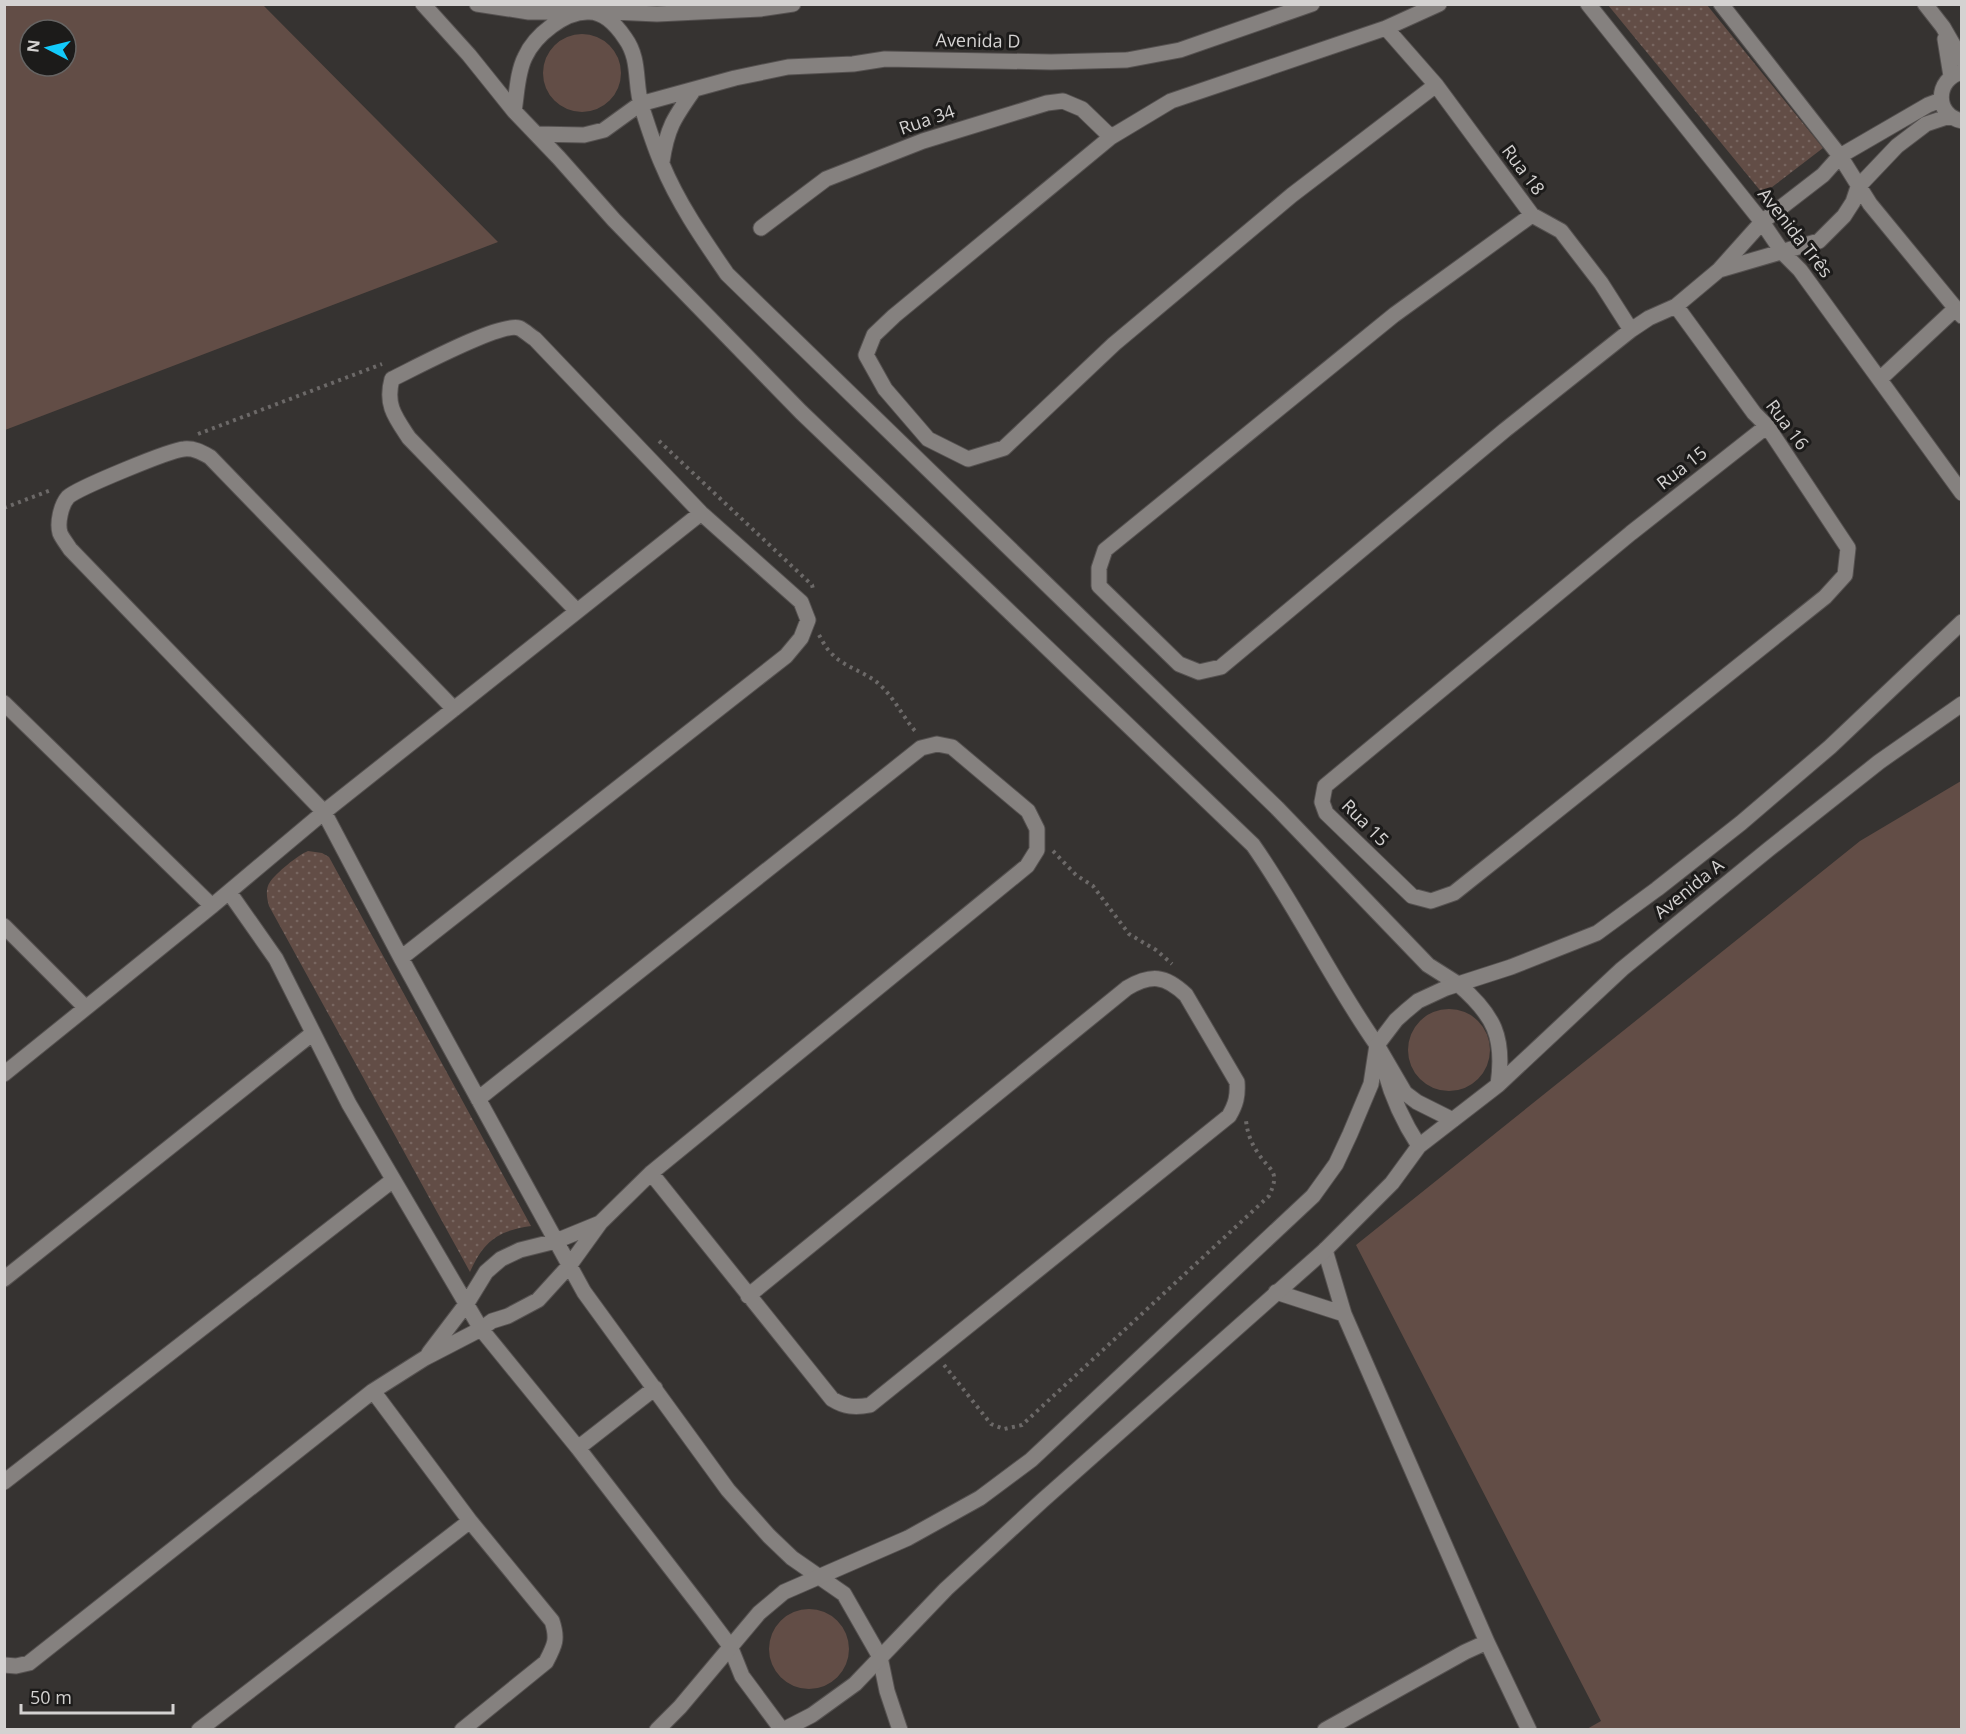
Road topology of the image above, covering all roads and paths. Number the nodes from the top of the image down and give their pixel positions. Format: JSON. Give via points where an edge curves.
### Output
{"nodes":[{"id":1,"x":423,"y":4,"type":"edge"},
{"id":2,"x":477,"y":4,"type":"edge"},
{"id":3,"x":793,"y":4,"type":"edge"},
{"id":4,"x":1312,"y":4,"type":"edge"},
{"id":5,"x":1439,"y":4,"type":"edge"},
{"id":6,"x":1588,"y":4,"type":"edge"},
{"id":7,"x":1721,"y":4,"type":"edge"},
{"id":8,"x":1925,"y":4,"type":"edge"},
{"id":9,"x":591,"y":11,"type":"junction"},
{"id":10,"x":1943,"y":27,"type":"junction"},
{"id":11,"x":1386,"y":28,"type":"junction"},
{"id":12,"x":1962,"y":60,"type":"edge"},
{"id":13,"x":1956,"y":74,"type":"edge"},
{"id":14,"x":1436,"y":86,"type":"junction"},
{"id":15,"x":693,"y":91,"type":"junction"},
{"id":16,"x":1941,"y":100,"type":"junction"},
{"id":17,"x":640,"y":104,"type":"junction"},
{"id":18,"x":514,"y":111,"type":"junction"},
{"id":19,"x":1958,"y":120,"type":"edge"},
{"id":20,"x":536,"y":134,"type":"junction"},
{"id":21,"x":1112,"y":137,"type":"junction"},
{"id":22,"x":1840,"y":156,"type":"junction"},
{"id":23,"x":662,"y":165,"type":"junction"},
{"id":24,"x":1858,"y":187,"type":"junction"},
{"id":25,"x":1532,"y":214,"type":"junction"},
{"id":26,"x":1762,"y":222,"type":"junction"},
{"id":27,"x":761,"y":228,"type":"dead end"},
{"id":28,"x":1783,"y":253,"type":"junction"},
{"id":29,"x":1719,"y":270,"type":"junction"},
{"id":30,"x":1676,"y":306,"type":"junction"},
{"id":31,"x":1959,"y":312,"type":"edge"},
{"id":32,"x":1631,"y":330,"type":"junction"},
{"id":33,"x":393,"y":360,"type":"dead end"},
{"id":34,"x":1880,"y":379,"type":"junction"},
{"id":35,"x":1767,"y":426,"type":"junction"},
{"id":36,"x":188,"y":438,"type":"dead end"},
{"id":37,"x":56,"y":488,"type":"dead end"},
{"id":38,"x":1962,"y":493,"type":"edge"},
{"id":39,"x":4,"y":508,"type":"edge"},
{"id":40,"x":701,"y":513,"type":"junction"},
{"id":41,"x":1845,"y":575,"type":"joint"},
{"id":42,"x":577,"y":611,"type":"junction"},
{"id":43,"x":808,"y":620,"type":"junction"},
{"id":44,"x":1962,"y":622,"type":"edge"},
{"id":45,"x":4,"y":703,"type":"edge"},
{"id":46,"x":1962,"y":704,"type":"edge"},
{"id":47,"x":454,"y":709,"type":"junction"},
{"id":48,"x":920,"y":736,"type":"dead end"},
{"id":49,"x":324,"y":812,"type":"junction"},
{"id":50,"x":1049,"y":841,"type":"dead end"},
{"id":51,"x":229,"y":892,"type":"junction"},
{"id":52,"x":212,"y":906,"type":"junction"},
{"id":53,"x":4,"y":926,"type":"edge"},
{"id":54,"x":401,"y":958,"type":"junction"},
{"id":55,"x":1178,"y":970,"type":"dead end"},
{"id":56,"x":1458,"y":984,"type":"junction"},
{"id":57,"x":85,"y":1007,"type":"junction"},
{"id":58,"x":314,"y":1033,"type":"junction"},
{"id":59,"x":1377,"y":1045,"type":"junction"},
{"id":60,"x":4,"y":1074,"type":"edge"},
{"id":61,"x":1498,"y":1084,"type":"junction"},
{"id":62,"x":478,"y":1099,"type":"junction"},
{"id":63,"x":1246,"y":1115,"type":"dead end"},
{"id":64,"x":1453,"y":1120,"type":"junction"},
{"id":65,"x":1419,"y":1146,"type":"junction"},
{"id":66,"x":651,"y":1173,"type":"junction"},
{"id":67,"x":393,"y":1180,"type":"junction"},
{"id":68,"x":600,"y":1223,"type":"junction"},
{"id":69,"x":556,"y":1241,"type":"junction"},
{"id":70,"x":1325,"y":1250,"type":"junction"},
{"id":71,"x":569,"y":1266,"type":"junction"},
{"id":72,"x":4,"y":1279,"type":"edge"},
{"id":73,"x":1276,"y":1292,"type":"junction"},
{"id":74,"x":748,"y":1296,"type":"junction"},
{"id":75,"x":467,"y":1304,"type":"junction"},
{"id":76,"x":1344,"y":1314,"type":"junction"},
{"id":77,"x":481,"y":1329,"type":"junction"},
{"id":78,"x":934,"y":1353,"type":"junction"},
{"id":79,"x":425,"y":1358,"type":"junction"},
{"id":80,"x":655,"y":1389,"type":"junction"},
{"id":81,"x":373,"y":1391,"type":"junction"},
{"id":82,"x":578,"y":1449,"type":"junction"},
{"id":83,"x":4,"y":1482,"type":"edge"},
{"id":84,"x":470,"y":1521,"type":"junction"},
{"id":85,"x":820,"y":1576,"type":"junction"},
{"id":86,"x":1487,"y":1642,"type":"junction"},
{"id":87,"x":730,"y":1646,"type":"junction"},
{"id":88,"x":880,"y":1657,"type":"junction"},
{"id":89,"x":4,"y":1665,"type":"edge"},
{"id":90,"x":199,"y":1730,"type":"edge"},
{"id":91,"x":462,"y":1730,"type":"edge"},
{"id":92,"x":657,"y":1730,"type":"edge"},
{"id":93,"x":782,"y":1730,"type":"edge"},
{"id":94,"x":900,"y":1730,"type":"edge"},
{"id":95,"x":1325,"y":1730,"type":"edge"},
{"id":96,"x":1529,"y":1730,"type":"edge"}],
"edges":[{"from":1,"to":18,"type":"street"},
{"from":2,"to":9,"type":"street","via":[[529,12]]},
{"from":3,"to":9,"type":"street","via":[[657,14]]},
{"from":4,"to":15,"type":"street","name":"Avenida D","via":[[1180,50],[1127,60],[885,59],[788,68]]},
{"from":5,"to":11,"type":"street"},
{"from":6,"to":26,"type":"street","name":"Avenida Três"},
{"from":7,"to":22,"type":"street"},
{"from":8,"to":10,"type":"street"},
{"from":9,"to":17,"type":"street","via":[[607,18],[633,51]]},
{"from":9,"to":18,"type":"street","via":[[573,14],[535,42],[525,57]]},
{"from":10,"to":12,"type":"street"},
{"from":10,"to":13,"type":"street"},
{"from":11,"to":14,"type":"street","name":"Rua 18"},
{"from":11,"to":21,"type":"street","via":[[1171,101]]},
{"from":13,"to":16,"type":"street","via":[[1945,83]]},
{"from":14,"to":21,"type":"street","via":[[1274,210],[1114,344],[1004,448],[968,459],[928,439],[885,389],[866,355],[874,335]]},
{"from":14,"to":25,"type":"street","name":"Rua 18"},
{"from":15,"to":17,"type":"street","name":"Avenida D"},
{"from":15,"to":23,"type":"street","via":[[666,138]]},
{"from":16,"to":19,"type":"street","via":[[1944,109]]},
{"from":16,"to":22,"type":"street"},
{"from":17,"to":20,"type":"street","via":[[604,130],[584,135]]},
{"from":17,"to":23,"type":"street"},
{"from":18,"to":20,"type":"street"},
{"from":19,"to":24,"type":"street","via":[[1926,124],[1897,146]]},
{"from":20,"to":59,"type":"street","via":[[646,255],[801,412],[1253,845],[1351,1009]]},
{"from":21,"to":27,"type":"street","name":"Rua 34","via":[[1082,110],[1064,101],[1047,103],[922,141],[826,179]]},
{"from":22,"to":24,"type":"street"},
{"from":22,"to":26,"type":"street","via":[[1823,175]]},
{"from":23,"to":56,"type":"street","via":[[698,232],[728,274],[1277,808],[1428,964]]},
{"from":24,"to":28,"type":"street","via":[[1844,216],[1819,241]]},
{"from":24,"to":31,"type":"street"},
{"from":25,"to":32,"type":"street","name":"Rua 18","via":[[1562,231]]},
{"from":25,"to":32,"type":"street","via":[[1394,315],[1105,550],[1098,568],[1099,586],[1179,664],[1199,672],[1221,667]]},
{"from":26,"to":28,"type":"street","name":"Avenida Três"},
{"from":26,"to":29,"type":"street"},
{"from":28,"to":29,"type":"street"},
{"from":28,"to":34,"type":"street","name":"Avenida Três","via":[[1800,270]]},
{"from":29,"to":30,"type":"street"},
{"from":30,"to":32,"type":"street"},
{"from":30,"to":35,"type":"street","name":"Rua 16"},
{"from":31,"to":34,"type":"street"},
{"from":33,"to":36,"type":"path"},
{"from":34,"to":38,"type":"street","name":"Avenida Três"},
{"from":35,"to":41,"type":"street","name":"Rua 16","via":[[1848,548]]},
{"from":35,"to":41,"type":"street","name":"Rua 15","via":[[1325,786],[1322,802],[1326,813],[1413,896],[1431,901],[1454,893],[1824,597]]},
{"from":37,"to":39,"type":"path"},
{"from":40,"to":42,"type":"street"},
{"from":40,"to":42,"type":"street","via":[[535,339],[518,328],[503,328],[392,379],[390,405],[409,438]]},
{"from":40,"to":43,"type":"street","via":[[801,602]]},
{"from":42,"to":47,"type":"street"},
{"from":43,"to":48,"type":"path","via":[[831,655],[873,680],[894,699]]},
{"from":43,"to":54,"type":"street","via":[[801,638],[786,657]]},
{"from":44,"to":56,"type":"street","name":"Avenida A","via":[[1830,747],[1657,890],[1597,933]]},
{"from":45,"to":52,"type":"street"},
{"from":46,"to":61,"type":"street","name":"Avenida A","via":[[1879,762],[1622,969]]},
{"from":47,"to":49,"type":"street"},
{"from":47,"to":49,"type":"street","via":[[210,457],[195,449],[181,449],[112,475],[68,497],[59,520],[60,533],[70,549]]},
{"from":49,"to":51,"type":"street"},
{"from":49,"to":54,"type":"street"},
{"from":50,"to":55,"type":"path","via":[[1053,851],[1076,875],[1093,886],[1129,934],[1156,950]]},
{"from":51,"to":52,"type":"street"},
{"from":51,"to":58,"type":"street","via":[[276,959]]},
{"from":52,"to":57,"type":"street"},
{"from":53,"to":57,"type":"street"},
{"from":54,"to":62,"type":"street"},
{"from":56,"to":59,"type":"street","via":[[1418,1001],[1396,1020]]},
{"from":56,"to":61,"type":"street","via":[[1489,1016],[1496,1029],[1500,1049]]},
{"from":57,"to":60,"type":"street"},
{"from":58,"to":67,"type":"street"},
{"from":58,"to":72,"type":"street"},
{"from":59,"to":64,"type":"street","via":[[1405,1092]]},
{"from":59,"to":65,"type":"street","via":[[1389,1088]]},
{"from":59,"to":85,"type":"street","via":[[1371,1084],[1350,1134],[1336,1164],[1313,1196],[1031,1460],[980,1498],[908,1538]]},
{"from":61,"to":64,"type":"street","name":"Avenida A"},
{"from":62,"to":66,"type":"street","via":[[921,748],[937,744],[952,747],[1028,811],[1037,829],[1037,850],[1027,866]]},
{"from":62,"to":69,"type":"street"},
{"from":63,"to":78,"type":"path","via":[[1247,1133],[1258,1154],[1273,1169],[1274,1184],[1269,1196],[1022,1425],[1004,1430],[991,1424]]},
{"from":64,"to":65,"type":"street","name":"Avenida A"},
{"from":65,"to":70,"type":"street","name":"Avenida A","via":[[1392,1182]]},
{"from":66,"to":68,"type":"street"},
{"from":66,"to":74,"type":"street"},
{"from":67,"to":75,"type":"street"},
{"from":67,"to":83,"type":"street"},
{"from":68,"to":69,"type":"street"},
{"from":68,"to":71,"type":"street"},
{"from":69,"to":71,"type":"street"},
{"from":69,"to":75,"type":"street","via":[[501,1259],[486,1272]]},
{"from":70,"to":73,"type":"street","name":"Avenida A"},
{"from":70,"to":76,"type":"street"},
{"from":71,"to":77,"type":"street","via":[[538,1300]]},
{"from":71,"to":80,"type":"street"},
{"from":73,"to":76,"type":"street"},
{"from":73,"to":88,"type":"street","name":"Avenida A","via":[[946,1589]]},
{"from":74,"to":78,"type":"street","via":[[832,1399],[843,1406],[870,1405]]},
{"from":74,"to":78,"type":"street","via":[[1127,988],[1143,979],[1162,979],[1176,985],[1237,1083],[1236,1105],[1229,1116]]},
{"from":75,"to":77,"type":"street"},
{"from":75,"to":79,"type":"street"},
{"from":76,"to":86,"type":"street"},
{"from":77,"to":79,"type":"street"},
{"from":77,"to":82,"type":"street"},
{"from":79,"to":81,"type":"street"},
{"from":80,"to":82,"type":"street"},
{"from":80,"to":85,"type":"street","via":[[728,1490],[792,1558]]},
{"from":81,"to":84,"type":"street"},
{"from":81,"to":89,"type":"street","via":[[29,1663]]},
{"from":82,"to":87,"type":"street"},
{"from":84,"to":90,"type":"street"},
{"from":84,"to":91,"type":"street","via":[[552,1621],[557,1635],[546,1662]]},
{"from":85,"to":87,"type":"street","via":[[784,1592]]},
{"from":85,"to":88,"type":"street","via":[[844,1594]]},
{"from":86,"to":95,"type":"street"},
{"from":86,"to":96,"type":"street"},
{"from":87,"to":92,"type":"street"},
{"from":87,"to":93,"type":"street","via":[[742,1676]]},
{"from":88,"to":93,"type":"street","via":[[855,1684],[812,1715]]},
{"from":88,"to":94,"type":"street","via":[[886,1691]]}]}
